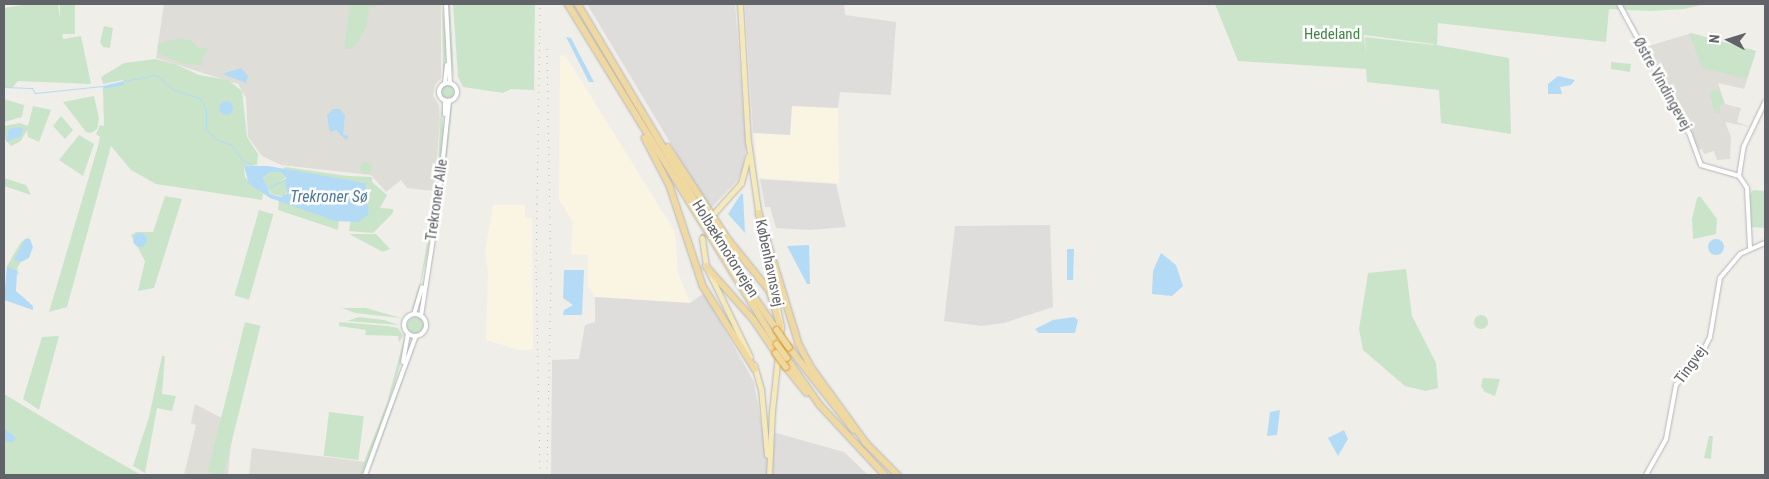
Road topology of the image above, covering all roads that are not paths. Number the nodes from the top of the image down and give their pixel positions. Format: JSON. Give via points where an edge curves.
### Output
{"nodes":[{"id":1,"x":446,"y":4,"type":"edge"},
{"id":2,"x":568,"y":4,"type":"edge"},
{"id":3,"x":578,"y":4,"type":"edge"},
{"id":4,"x":740,"y":4,"type":"edge"},
{"id":5,"x":1620,"y":4,"type":"edge"},
{"id":6,"x":448,"y":83,"type":"junction"},
{"id":7,"x":447,"y":100,"type":"junction"},
{"id":8,"x":1765,"y":102,"type":"edge"},
{"id":9,"x":635,"y":116,"type":"junction"},
{"id":10,"x":646,"y":117,"type":"junction"},
{"id":11,"x":748,"y":141,"type":"junction"},
{"id":12,"x":1739,"y":176,"type":"junction"},
{"id":13,"x":715,"y":212,"type":"tunnel mouth"},
{"id":14,"x":759,"y":214,"type":"junction"},
{"id":15,"x":702,"y":238,"type":"tunnel mouth"},
{"id":16,"x":1765,"y":244,"type":"edge"},
{"id":17,"x":1750,"y":248,"type":"junction"},
{"id":18,"x":706,"y":266,"type":"junction"},
{"id":19,"x":425,"y":281,"type":"junction"},
{"id":20,"x":414,"y":314,"type":"junction"},
{"id":21,"x":421,"y":316,"type":"junction"},
{"id":22,"x":779,"y":328,"type":"junction"},
{"id":23,"x":408,"y":334,"type":"junction"},
{"id":24,"x":416,"y":336,"type":"junction"},
{"id":25,"x":755,"y":369,"type":"junction"},
{"id":26,"x":401,"y":371,"type":"junction"},
{"id":27,"x":846,"y":435,"type":"junction"},
{"id":28,"x":867,"y":444,"type":"junction"},
{"id":29,"x":365,"y":475,"type":"edge"},
{"id":30,"x":769,"y":475,"type":"edge"},
{"id":31,"x":884,"y":475,"type":"edge"},
{"id":32,"x":898,"y":475,"type":"edge"},
{"id":33,"x":1646,"y":475,"type":"edge"}],
"edges":[{"from":1,"to":6,"type":"street"},
{"from":2,"to":9,"type":"highway","name":"Holbækmotorvejen"},
{"from":3,"to":10,"type":"highway","name":"Holbækmotorvejen"},
{"from":4,"to":11,"type":"main road","name":"Københavnsvej"},
{"from":5,"to":12,"type":"street","name":"Østre Vindingevej","via":[[1690,135],[1701,165]]},
{"from":6,"to":7,"type":"street","via":[[438,91]]},
{"from":6,"to":7,"type":"street","via":[[457,93]]},
{"from":7,"to":19,"type":"street","name":"Trekroner Alle","via":[[439,198]]},
{"from":8,"to":12,"type":"street","via":[[1744,146]]},
{"from":9,"to":25,"type":"highway","via":[[673,193],[703,286]]},
{"from":9,"to":27,"type":"highway","name":"Holbækmotorvejen","bridge":true,"via":[[786,358]]},
{"from":10,"to":22,"type":"highway","name":"Holbækmotorvejen"},
{"from":10,"to":22,"type":"highway","via":[[728,239],[770,291]]},
{"from":11,"to":13,"type":"main road","name":"Københavnsvej","via":[[743,179]]},
{"from":11,"to":14,"type":"main road","name":"Københavnsvej"},
{"from":12,"to":17,"type":"street","via":[[1747,188]]},
{"from":14,"to":22,"type":"main road","name":"Københavnsvej"},
{"from":14,"to":28,"type":"highway","via":[[799,344]]},
{"from":15,"to":18,"type":"main road","name":"Københavnsvej"},
{"from":16,"to":17,"type":"street","name":"Tingvej"},
{"from":17,"to":33,"type":"street","name":"Tingvej","via":[[1729,264],[1720,278],[1710,337],[1702,353],[1676,385],[1666,438]]},
{"from":18,"to":25,"type":"main road","name":"Københavnsvej"},
{"from":18,"to":27,"type":"highway","bridge":true,"via":[[754,320],[832,423]]},
{"from":19,"to":20,"type":"street","name":"Trekroner Alle"},
{"from":19,"to":21,"type":"street","name":"Trekroner Alle"},
{"from":20,"to":21,"type":"street"},
{"from":20,"to":23,"type":"street","via":[[405,322]]},
{"from":21,"to":24,"type":"street","via":[[426,327],[422,334]]},
{"from":22,"to":28,"type":"highway","name":"Holbækmotorvejen","bridge":true,"via":[[789,347],[837,412]]},
{"from":22,"to":30,"type":"main road","name":"Københavnsvej"},
{"from":23,"to":24,"type":"street"},
{"from":23,"to":26,"type":"street"},
{"from":24,"to":26,"type":"street"},
{"from":25,"to":30,"type":"main road","name":"Københavnsvej","via":[[761,389]]},
{"from":26,"to":29,"type":"street"},
{"from":27,"to":31,"type":"highway","name":"Holbækmotorvejen"},
{"from":28,"to":32,"type":"highway","name":"Holbækmotorvejen"}]}
